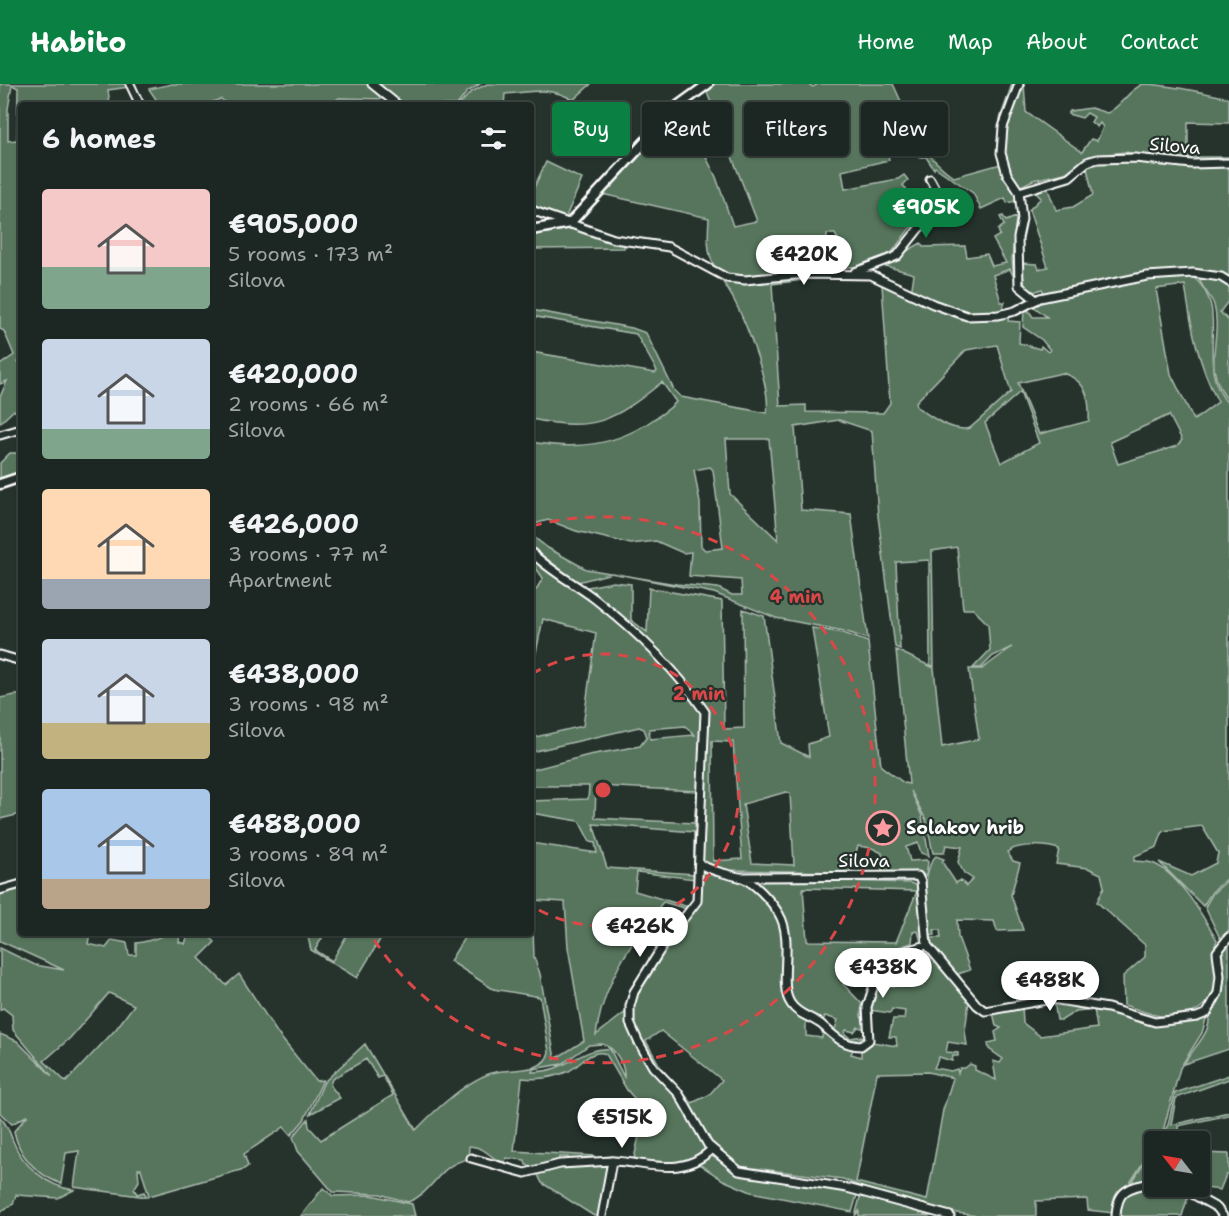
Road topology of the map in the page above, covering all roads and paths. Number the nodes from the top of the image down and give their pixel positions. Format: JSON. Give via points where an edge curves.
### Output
{"nodes":[{"id":1,"x":130,"y":84,"type":"edge"},
{"id":2,"x":372,"y":84,"type":"edge"},
{"id":3,"x":708,"y":84,"type":"edge"},
{"id":4,"x":1019,"y":84,"type":"edge"},
{"id":5,"x":139,"y":102,"type":"edge"},
{"id":6,"x":394,"y":102,"type":"edge"},
{"id":7,"x":1229,"y":163,"type":"edge"},
{"id":8,"x":930,"y":179,"type":"dead end"},
{"id":9,"x":1019,"y":192,"type":"junction"},
{"id":10,"x":534,"y":211,"type":"edge"},
{"id":11,"x":570,"y":223,"type":"junction"},
{"id":12,"x":534,"y":229,"type":"edge"},
{"id":13,"x":850,"y":273,"type":"junction"},
{"id":14,"x":1229,"y":282,"type":"edge"},
{"id":15,"x":1036,"y":300,"type":"junction"},
{"id":16,"x":18,"y":430,"type":"edge"},
{"id":17,"x":0,"y":435,"type":"edge"},
{"id":18,"x":18,"y":478,"type":"edge"},
{"id":19,"x":0,"y":484,"type":"edge"},
{"id":20,"x":534,"y":555,"type":"edge"},
{"id":21,"x":0,"y":655,"type":"edge"},
{"id":22,"x":18,"y":660,"type":"edge"},
{"id":23,"x":700,"y":864,"type":"junction"},
{"id":24,"x":741,"y":877,"type":"junction"},
{"id":25,"x":18,"y":885,"type":"edge"},
{"id":26,"x":0,"y":890,"type":"edge"},
{"id":27,"x":1229,"y":937,"type":"edge"},
{"id":28,"x":927,"y":945,"type":"junction"},
{"id":29,"x":712,"y":1149,"type":"junction"},
{"id":30,"x":471,"y":1158,"type":"dead end"},
{"id":31,"x":612,"y":1161,"type":"junction"},
{"id":32,"x":1144,"y":1186,"type":"edge"},
{"id":33,"x":1197,"y":1197,"type":"edge"},
{"id":34,"x":602,"y":1216,"type":"edge"},
{"id":35,"x":950,"y":1216,"type":"edge"},
{"id":36,"x":1116,"y":1216,"type":"edge"},
{"id":37,"x":1223,"y":1216,"type":"edge"}],
"edges":[{"from":1,"to":5,"type":"street"},
{"from":2,"to":6,"type":"street"},
{"from":3,"to":11,"type":"street","via":[[679,105]]},
{"from":4,"to":9,"type":"street","via":[[1003,127],[1001,153],[1007,174]]},
{"from":7,"to":9,"type":"street","name":"Silova","via":[[1098,159],[1087,162],[1069,177]]},
{"from":8,"to":13,"type":"street","via":[[944,203],[942,216],[920,227],[897,256]]},
{"from":9,"to":15,"type":"street","via":[[1019,286]]},
{"from":10,"to":11,"type":"street"},
{"from":11,"to":12,"type":"street"},
{"from":11,"to":13,"type":"street","via":[[614,239],[669,247],[727,278]]},
{"from":13,"to":15,"type":"street","via":[[871,275],[967,316],[998,315]]},
{"from":14,"to":15,"type":"street","via":[[1193,273],[1147,276]]},
{"from":16,"to":17,"type":"street"},
{"from":18,"to":19,"type":"street"},
{"from":20,"to":23,"type":"street","via":[[647,642],[705,712]]},
{"from":21,"to":22,"type":"street"},
{"from":23,"to":24,"type":"street","name":"Silova","via":[[721,874]]},
{"from":23,"to":29,"type":"street","via":[[697,901],[641,979],[630,1006],[630,1023],[653,1067],[679,1094]]},
{"from":24,"to":28,"type":"street","name":"Silova","via":[[918,876]]},
{"from":24,"to":28,"type":"street","name":"Silova","via":[[780,916],[787,954],[785,992],[790,1003],[844,1043],[861,1046],[869,1040],[867,1007],[879,969],[898,952]]},
{"from":25,"to":26,"type":"street"},
{"from":27,"to":28,"type":"street","via":[[1217,952],[1220,984],[1214,1003],[1207,1013],[1170,1022],[1052,999],[985,1011]]},
{"from":29,"to":31,"type":"street","via":[[704,1157],[676,1167]]},
{"from":29,"to":35,"type":"street","via":[[739,1171],[847,1188]]},
{"from":30,"to":31,"type":"street","via":[[525,1173],[560,1164]]},
{"from":31,"to":34,"type":"street"},
{"from":32,"to":36,"type":"street","via":[[1122,1193]]},
{"from":33,"to":37,"type":"street"}]}
